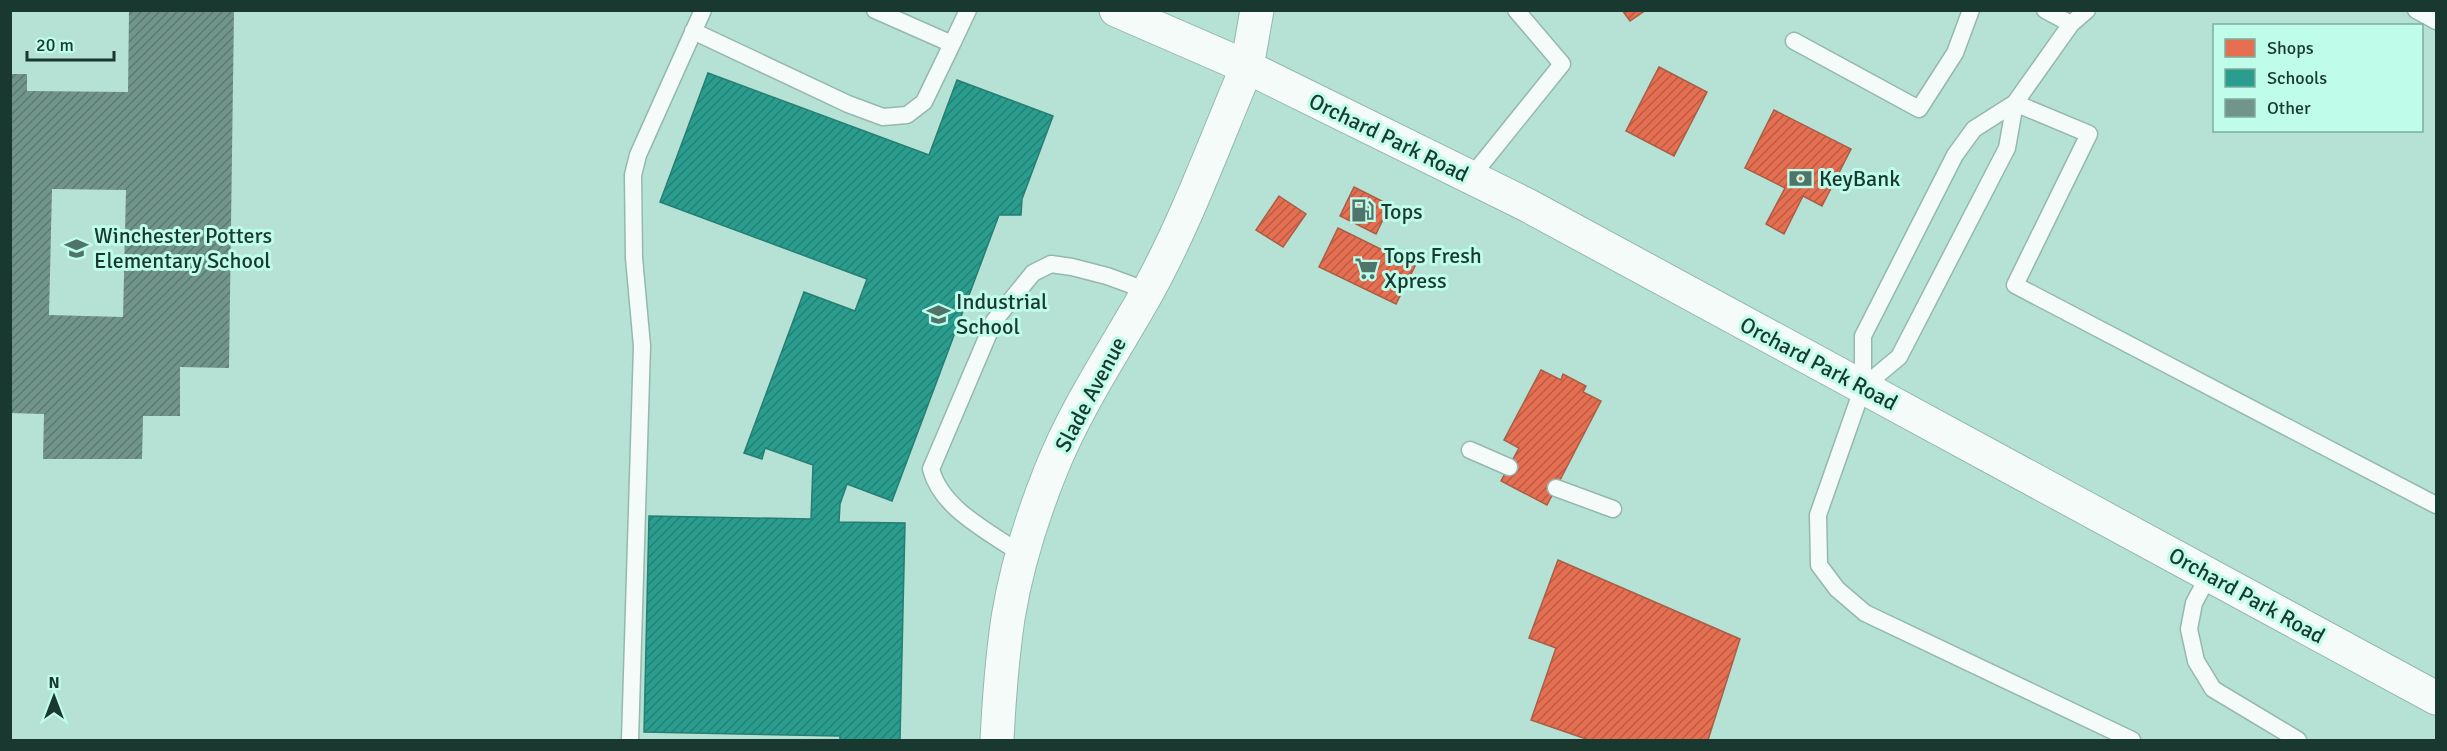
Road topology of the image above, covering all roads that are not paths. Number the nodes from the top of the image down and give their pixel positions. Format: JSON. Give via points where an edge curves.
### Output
{"nodes":[{"id":1,"x":703,"y":10,"type":"edge"},
{"id":2,"x":875,"y":10,"type":"edge"},
{"id":3,"x":968,"y":10,"type":"edge"},
{"id":4,"x":1116,"y":10,"type":"edge"},
{"id":5,"x":1257,"y":10,"type":"edge"},
{"id":6,"x":1516,"y":10,"type":"edge"},
{"id":7,"x":1971,"y":10,"type":"edge"},
{"id":8,"x":2045,"y":10,"type":"edge"},
{"id":9,"x":2086,"y":10,"type":"edge"},
{"id":10,"x":2416,"y":10,"type":"edge"},
{"id":11,"x":2436,"y":21,"type":"edge"},
{"id":12,"x":2071,"y":24,"type":"junction"},
{"id":13,"x":693,"y":31,"type":"junction"},
{"id":14,"x":1794,"y":41,"type":"dead end"},
{"id":15,"x":952,"y":44,"type":"junction"},
{"id":16,"x":1247,"y":67,"type":"junction"},
{"id":17,"x":2015,"y":103,"type":"junction"},
{"id":18,"x":1470,"y":177,"type":"junction"},
{"id":19,"x":1148,"y":291,"type":"junction"},
{"id":20,"x":1863,"y":387,"type":"junction"},
{"id":21,"x":1470,"y":450,"type":"dead end"},
{"id":22,"x":1509,"y":467,"type":"dead end"},
{"id":23,"x":1556,"y":488,"type":"dead end"},
{"id":24,"x":2436,"y":505,"type":"edge"},
{"id":25,"x":1613,"y":509,"type":"dead end"},
{"id":26,"x":1023,"y":555,"type":"junction"},
{"id":27,"x":2209,"y":575,"type":"junction"},
{"id":28,"x":2436,"y":698,"type":"edge"},
{"id":29,"x":630,"y":741,"type":"edge"},
{"id":30,"x":998,"y":741,"type":"edge"},
{"id":31,"x":2132,"y":741,"type":"edge"},
{"id":32,"x":2298,"y":741,"type":"edge"}],
"edges":[{"from":1,"to":13,"type":"lane"},
{"from":2,"to":15,"type":"lane"},
{"from":3,"to":15,"type":"lane"},
{"from":4,"to":16,"type":"main road","name":"Orchard Park Road"},
{"from":5,"to":16,"type":"main road"},
{"from":6,"to":18,"type":"lane","via":[[1562,64]]},
{"from":7,"to":14,"type":"lane","via":[[1954,53],[1919,109]]},
{"from":8,"to":12,"type":"lane"},
{"from":9,"to":12,"type":"lane"},
{"from":10,"to":11,"type":"lane"},
{"from":12,"to":17,"type":"lane"},
{"from":13,"to":15,"type":"lane","via":[[883,117],[907,115],[924,102]]},
{"from":13,"to":29,"type":"lane","via":[[638,155],[633,175],[634,258],[642,346]]},
{"from":16,"to":18,"type":"main road","name":"Orchard Park Road"},
{"from":16,"to":19,"type":"main road","name":"Slade Avenue"},
{"from":17,"to":20,"type":"lane","via":[[2007,148],[1899,357]]},
{"from":17,"to":20,"type":"lane","via":[[1974,129],[1955,155],[1863,336]]},
{"from":17,"to":24,"type":"lane","via":[[2089,134],[2015,285]]},
{"from":18,"to":20,"type":"main road","name":"Orchard Park Road"},
{"from":19,"to":26,"type":"main road","name":"Slade Avenue","via":[[1084,401],[1051,470]]},
{"from":19,"to":26,"type":"lane","via":[[1107,276],[1051,264],[1034,273],[994,321],[931,469],[942,492],[958,509]]},
{"from":20,"to":27,"type":"main road","name":"Orchard Park Road"},
{"from":20,"to":31,"type":"lane","via":[[1818,515],[1819,565],[1831,581],[1865,613]]},
{"from":21,"to":22,"type":"lane"},
{"from":23,"to":25,"type":"lane"},
{"from":26,"to":30,"type":"main road","name":"Slade Avenue","via":[[1008,617]]},
{"from":27,"to":28,"type":"main road","name":"Orchard Park Road"},
{"from":27,"to":32,"type":"lane","via":[[2194,603],[2189,629],[2196,661],[2213,689]]}]}
